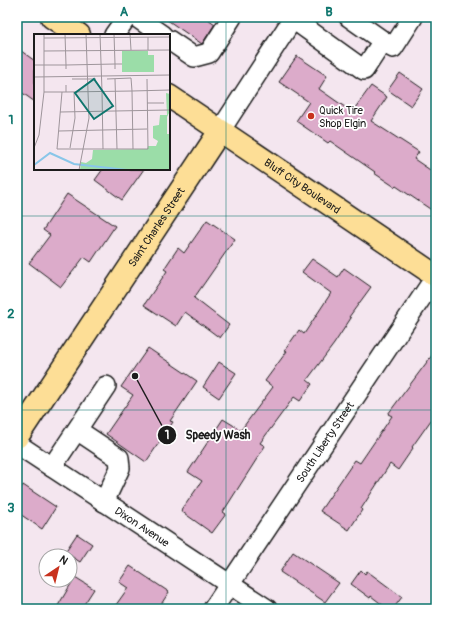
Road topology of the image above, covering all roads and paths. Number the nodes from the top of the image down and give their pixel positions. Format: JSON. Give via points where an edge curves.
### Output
{"nodes":[{"id":1,"x":52,"y":17,"type":"edge"},
{"id":2,"x":127,"y":17,"type":"edge"},
{"id":3,"x":136,"y":17,"type":"edge"},
{"id":4,"x":232,"y":17,"type":"edge"},
{"id":5,"x":348,"y":17,"type":"edge"},
{"id":6,"x":413,"y":17,"type":"edge"},
{"id":7,"x":294,"y":18,"type":"edge"},
{"id":8,"x":78,"y":34,"type":"edge"},
{"id":9,"x":115,"y":34,"type":"edge"},
{"id":10,"x":161,"y":34,"type":"edge"},
{"id":11,"x":170,"y":41,"type":"edge"},
{"id":12,"x":383,"y":41,"type":"junction"},
{"id":13,"x":170,"y":97,"type":"edge"},
{"id":14,"x":220,"y":131,"type":"junction"},
{"id":15,"x":436,"y":275,"type":"edge"},
{"id":16,"x":106,"y":386,"type":"dead end"},
{"id":17,"x":77,"y":430,"type":"junction"},
{"id":18,"x":17,"y":437,"type":"edge"},
{"id":19,"x":17,"y":444,"type":"edge"},
{"id":20,"x":52,"y":467,"type":"junction"},
{"id":21,"x":104,"y":502,"type":"junction"},
{"id":22,"x":230,"y":584,"type":"junction"},
{"id":23,"x":213,"y":609,"type":"edge"},
{"id":24,"x":267,"y":609,"type":"edge"}],
"edges":[{"from":1,"to":8,"type":"main road"},
{"from":2,"to":9,"type":"street"},
{"from":3,"to":10,"type":"street"},
{"from":4,"to":11,"type":"street","via":[[209,52],[194,56]]},
{"from":5,"to":12,"type":"street"},
{"from":6,"to":12,"type":"street","via":[[393,48]]},
{"from":7,"to":12,"type":"street","via":[[364,70]]},
{"from":7,"to":14,"type":"street","name":"Saint Charles Street"},
{"from":13,"to":14,"type":"main road","name":"Bluff City Boulevard"},
{"from":14,"to":15,"type":"main road","name":"Bluff City Boulevard"},
{"from":14,"to":18,"type":"main road","name":"Saint Charles Street"},
{"from":15,"to":22,"type":"street","name":"South Liberty Street"},
{"from":16,"to":17,"type":"street"},
{"from":17,"to":20,"type":"street"},
{"from":17,"to":21,"type":"street","via":[[119,458],[120,468]]},
{"from":19,"to":20,"type":"street","name":"Dixon Avenue"},
{"from":20,"to":21,"type":"street","name":"Dixon Avenue"},
{"from":21,"to":22,"type":"street","name":"Dixon Avenue"},
{"from":22,"to":23,"type":"street","name":"South Liberty Street"},
{"from":22,"to":24,"type":"street","name":"Dixon Avenue"}]}
